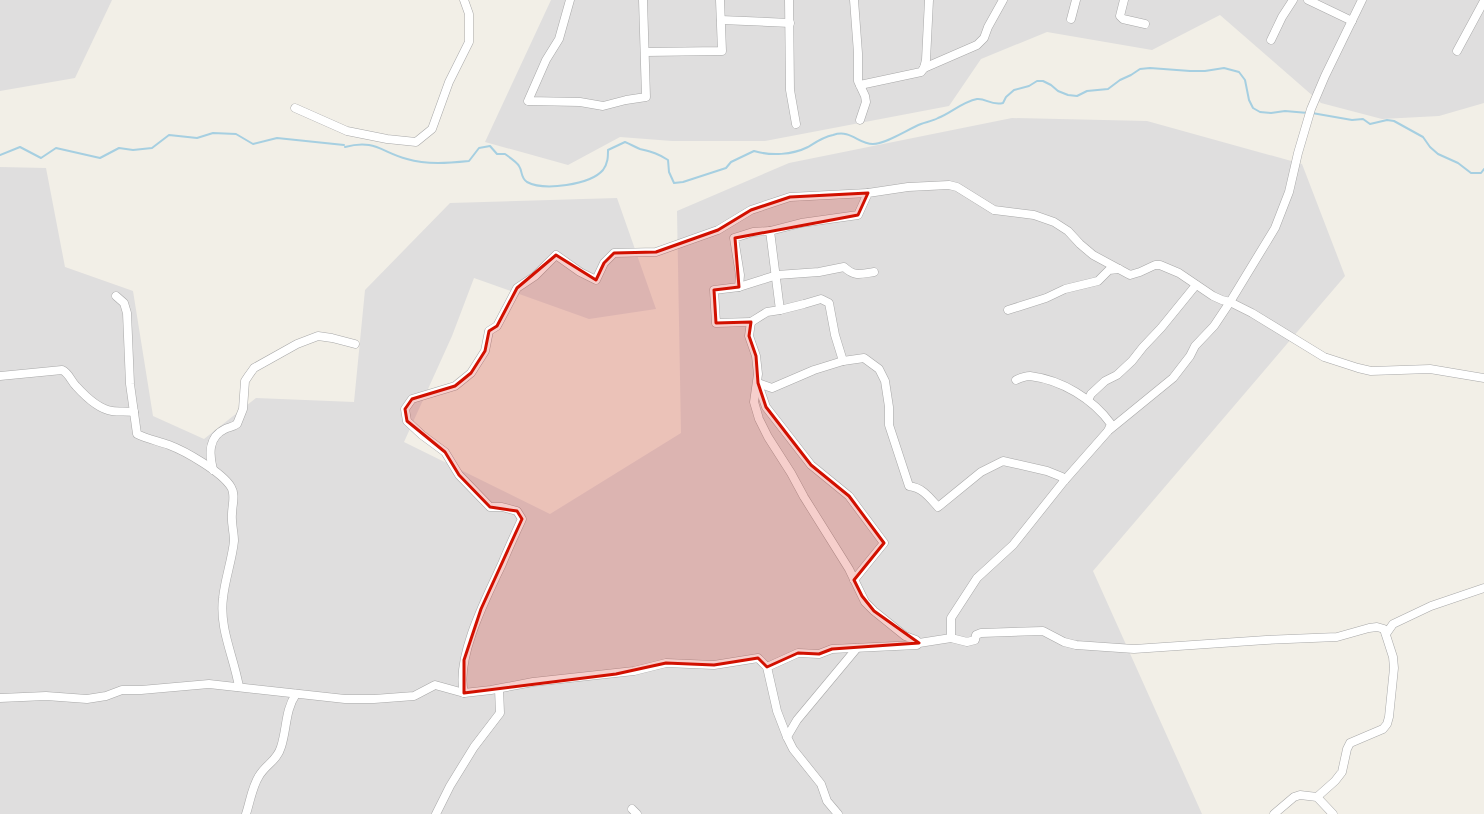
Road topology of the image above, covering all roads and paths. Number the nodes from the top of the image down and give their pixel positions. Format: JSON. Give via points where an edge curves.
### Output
{"nodes":[{"id":1,"x":464,"y":0,"type":"edge"},
{"id":2,"x":570,"y":0,"type":"edge"},
{"id":3,"x":643,"y":0,"type":"edge"},
{"id":4,"x":720,"y":0,"type":"edge"},
{"id":5,"x":789,"y":0,"type":"edge"},
{"id":6,"x":854,"y":0,"type":"edge"},
{"id":7,"x":929,"y":0,"type":"edge"},
{"id":8,"x":1003,"y":0,"type":"edge"},
{"id":9,"x":1076,"y":0,"type":"edge"},
{"id":10,"x":1124,"y":0,"type":"edge"},
{"id":11,"x":1293,"y":0,"type":"edge"},
{"id":12,"x":1308,"y":0,"type":"edge"},
{"id":13,"x":1362,"y":0,"type":"edge"},
{"id":14,"x":1484,"y":1,"type":"edge"},
{"id":15,"x":1070,"y":19,"type":"dead end"},
{"id":16,"x":721,"y":20,"type":"junction"},
{"id":17,"x":1352,"y":21,"type":"junction"},
{"id":18,"x":790,"y":23,"type":"junction"},
{"id":19,"x":1145,"y":24,"type":"dead end"},
{"id":20,"x":1271,"y":40,"type":"dead end"},
{"id":21,"x":1457,"y":51,"type":"dead end"},
{"id":22,"x":646,"y":52,"type":"junction"},
{"id":23,"x":924,"y":68,"type":"junction"},
{"id":24,"x":860,"y":85,"type":"junction"},
{"id":25,"x":295,"y":108,"type":"dead end"},
{"id":26,"x":860,"y":120,"type":"dead end"},
{"id":27,"x":796,"y":124,"type":"dead end"},
{"id":28,"x":868,"y":192,"type":"junction"},
{"id":29,"x":770,"y":230,"type":"junction"},
{"id":30,"x":1123,"y":270,"type":"junction"},
{"id":31,"x":874,"y":272,"type":"dead end"},
{"id":32,"x":777,"y":275,"type":"junction"},
{"id":33,"x":1196,"y":285,"type":"junction"},
{"id":34,"x":739,"y":287,"type":"junction"},
{"id":35,"x":116,"y":296,"type":"dead end"},
{"id":36,"x":1230,"y":302,"type":"junction"},
{"id":37,"x":780,"y":310,"type":"junction"},
{"id":38,"x":1008,"y":310,"type":"dead end"},
{"id":39,"x":751,"y":322,"type":"junction"},
{"id":40,"x":355,"y":344,"type":"dead end"},
{"id":41,"x":843,"y":361,"type":"junction"},
{"id":42,"x":0,"y":376,"type":"edge"},
{"id":43,"x":1484,"y":378,"type":"edge"},
{"id":44,"x":1016,"y":380,"type":"dead end"},
{"id":45,"x":758,"y":383,"type":"junction"},
{"id":46,"x":1088,"y":400,"type":"junction"},
{"id":47,"x":134,"y":412,"type":"junction"},
{"id":48,"x":1108,"y":431,"type":"junction"},
{"id":49,"x":213,"y":470,"type":"junction"},
{"id":50,"x":1064,"y":481,"type":"junction"},
{"id":51,"x":854,"y":580,"type":"junction"},
{"id":52,"x":1484,"y":588,"type":"edge"},
{"id":53,"x":1386,"y":634,"type":"junction"},
{"id":54,"x":952,"y":638,"type":"junction"},
{"id":55,"x":919,"y":643,"type":"junction"},
{"id":56,"x":857,"y":648,"type":"junction"},
{"id":57,"x":767,"y":667,"type":"junction"},
{"id":58,"x":239,"y":687,"type":"junction"},
{"id":59,"x":499,"y":689,"type":"junction"},
{"id":60,"x":464,"y":692,"type":"junction"},
{"id":61,"x":296,"y":694,"type":"junction"},
{"id":62,"x":0,"y":698,"type":"edge"},
{"id":63,"x":787,"y":737,"type":"junction"},
{"id":64,"x":1317,"y":797,"type":"junction"},
{"id":65,"x":246,"y":814,"type":"edge"},
{"id":66,"x":436,"y":814,"type":"edge"},
{"id":67,"x":838,"y":814,"type":"edge"},
{"id":68,"x":1274,"y":814,"type":"edge"},
{"id":69,"x":1333,"y":814,"type":"edge"}],
"edges":[{"from":1,"to":25,"type":"street","via":[[469,14],[469,42],[449,82],[432,129],[416,142],[347,131]]},
{"from":2,"to":22,"type":"street","via":[[559,39],[546,60],[528,101],[580,102],[603,106],[646,97]]},
{"from":3,"to":22,"type":"street"},
{"from":4,"to":16,"type":"street"},
{"from":5,"to":18,"type":"street"},
{"from":6,"to":24,"type":"street","via":[[857,75]]},
{"from":7,"to":23,"type":"street"},
{"from":8,"to":23,"type":"street","via":[[984,38],[977,45]]},
{"from":9,"to":15,"type":"street"},
{"from":10,"to":19,"type":"street","via":[[1120,16]]},
{"from":11,"to":20,"type":"street"},
{"from":12,"to":17,"type":"street"},
{"from":13,"to":17,"type":"street"},
{"from":14,"to":21,"type":"street"},
{"from":16,"to":18,"type":"street"},
{"from":16,"to":22,"type":"street","via":[[722,51]]},
{"from":17,"to":36,"type":"street","via":[[1311,109],[1289,192],[1275,228]]},
{"from":18,"to":27,"type":"street","via":[[790,90]]},
{"from":23,"to":24,"type":"street","via":[[921,72]]},
{"from":24,"to":26,"type":"street","via":[[866,102]]},
{"from":28,"to":29,"type":"street","via":[[858,215]]},
{"from":28,"to":30,"type":"street","via":[[908,187],[957,187],[994,210],[1034,215],[1054,222],[1068,231],[1093,255]]},
{"from":28,"to":60,"type":"street","via":[[790,197],[751,210],[718,230],[656,252],[614,253],[604,263],[596,280],[556,255],[535,276],[517,288],[497,326],[489,331],[485,351],[471,373],[455,386],[412,399],[405,409],[407,422],[445,452],[458,475],[490,507],[517,511],[522,519],[481,609],[464,660],[461,683]]},
{"from":29,"to":32,"type":"street"},
{"from":29,"to":34,"type":"street","via":[[734,238],[740,275]]},
{"from":30,"to":33,"type":"street","via":[[1130,275],[1160,265],[1184,276]]},
{"from":30,"to":38,"type":"street","via":[[1109,270],[1098,281],[1089,285],[1065,289]]},
{"from":31,"to":32,"type":"street","via":[[855,274],[844,267],[819,272]]},
{"from":32,"to":34,"type":"street"},
{"from":32,"to":37,"type":"street"},
{"from":33,"to":36,"type":"street"},
{"from":33,"to":46,"type":"street","via":[[1132,361],[1117,375],[1104,381],[1090,394]]},
{"from":34,"to":39,"type":"street","via":[[714,290],[716,323]]},
{"from":35,"to":47,"type":"street","via":[[124,303],[127,313],[130,384]]},
{"from":36,"to":43,"type":"street","via":[[1324,357],[1358,368],[1371,371],[1430,368]]},
{"from":36,"to":48,"type":"street","via":[[1173,378]]},
{"from":37,"to":39,"type":"street","via":[[767,312]]},
{"from":37,"to":41,"type":"street","via":[[821,299],[829,303]]},
{"from":39,"to":45,"type":"street","via":[[749,336],[756,356]]},
{"from":40,"to":49,"type":"street","via":[[318,336],[297,344],[254,368],[245,382],[243,409],[237,424],[220,432],[210,446]]},
{"from":41,"to":45,"type":"street","via":[[772,388]]},
{"from":41,"to":50,"type":"street","via":[[864,358],[879,369],[885,381],[889,425],[909,486],[925,492],[938,507],[981,472],[1004,461],[1047,471],[1062,477]]},
{"from":42,"to":47,"type":"street","via":[[62,370],[89,400],[99,406],[112,411]]},
{"from":44,"to":46,"type":"street","via":[[1029,376],[1052,382]]},
{"from":45,"to":51,"type":"street","via":[[754,402],[759,419]]},
{"from":45,"to":51,"type":"street","via":[[766,407],[811,465],[849,496],[884,543]]},
{"from":46,"to":48,"type":"street","via":[[1111,424]]},
{"from":47,"to":49,"type":"street","via":[[137,434],[171,446]]},
{"from":48,"to":50,"type":"street"},
{"from":49,"to":58,"type":"street","via":[[231,487],[233,493],[231,515],[234,541],[223,599],[223,623]]},
{"from":50,"to":54,"type":"street","via":[[1013,545],[977,578],[951,618]]},
{"from":51,"to":55,"type":"street","via":[[874,611],[905,636]]},
{"from":52,"to":53,"type":"street","via":[[1431,606],[1393,624]]},
{"from":53,"to":54,"type":"street","via":[[1384,629],[1378,627],[1337,637],[1134,649],[1076,645],[1039,630],[981,633],[976,635],[975,640],[967,642]]},
{"from":53,"to":64,"type":"street","via":[[1394,668],[1387,724],[1383,729],[1350,743],[1342,772]]},
{"from":54,"to":55,"type":"street"},
{"from":55,"to":56,"type":"street"},
{"from":56,"to":57,"type":"street","via":[[832,649],[819,654],[798,653]]},
{"from":56,"to":63,"type":"street","via":[[797,720]]},
{"from":57,"to":59,"type":"street","via":[[758,658],[714,665],[666,663],[634,671],[533,682]]},
{"from":57,"to":63,"type":"street","via":[[777,711]]},
{"from":58,"to":61,"type":"street"},
{"from":58,"to":62,"type":"street","via":[[209,684],[122,690],[87,699],[46,696]]},
{"from":59,"to":60,"type":"street"},
{"from":59,"to":66,"type":"street","via":[[500,713],[474,747]]},
{"from":60,"to":61,"type":"street","via":[[436,686],[414,696],[384,698],[345,699]]},
{"from":61,"to":65,"type":"street","via":[[290,706],[278,757],[259,777]]},
{"from":63,"to":67,"type":"street","via":[[793,749],[818,779],[827,801]]},
{"from":64,"to":68,"type":"street","via":[[1300,794]]},
{"from":64,"to":69,"type":"street"}]}
